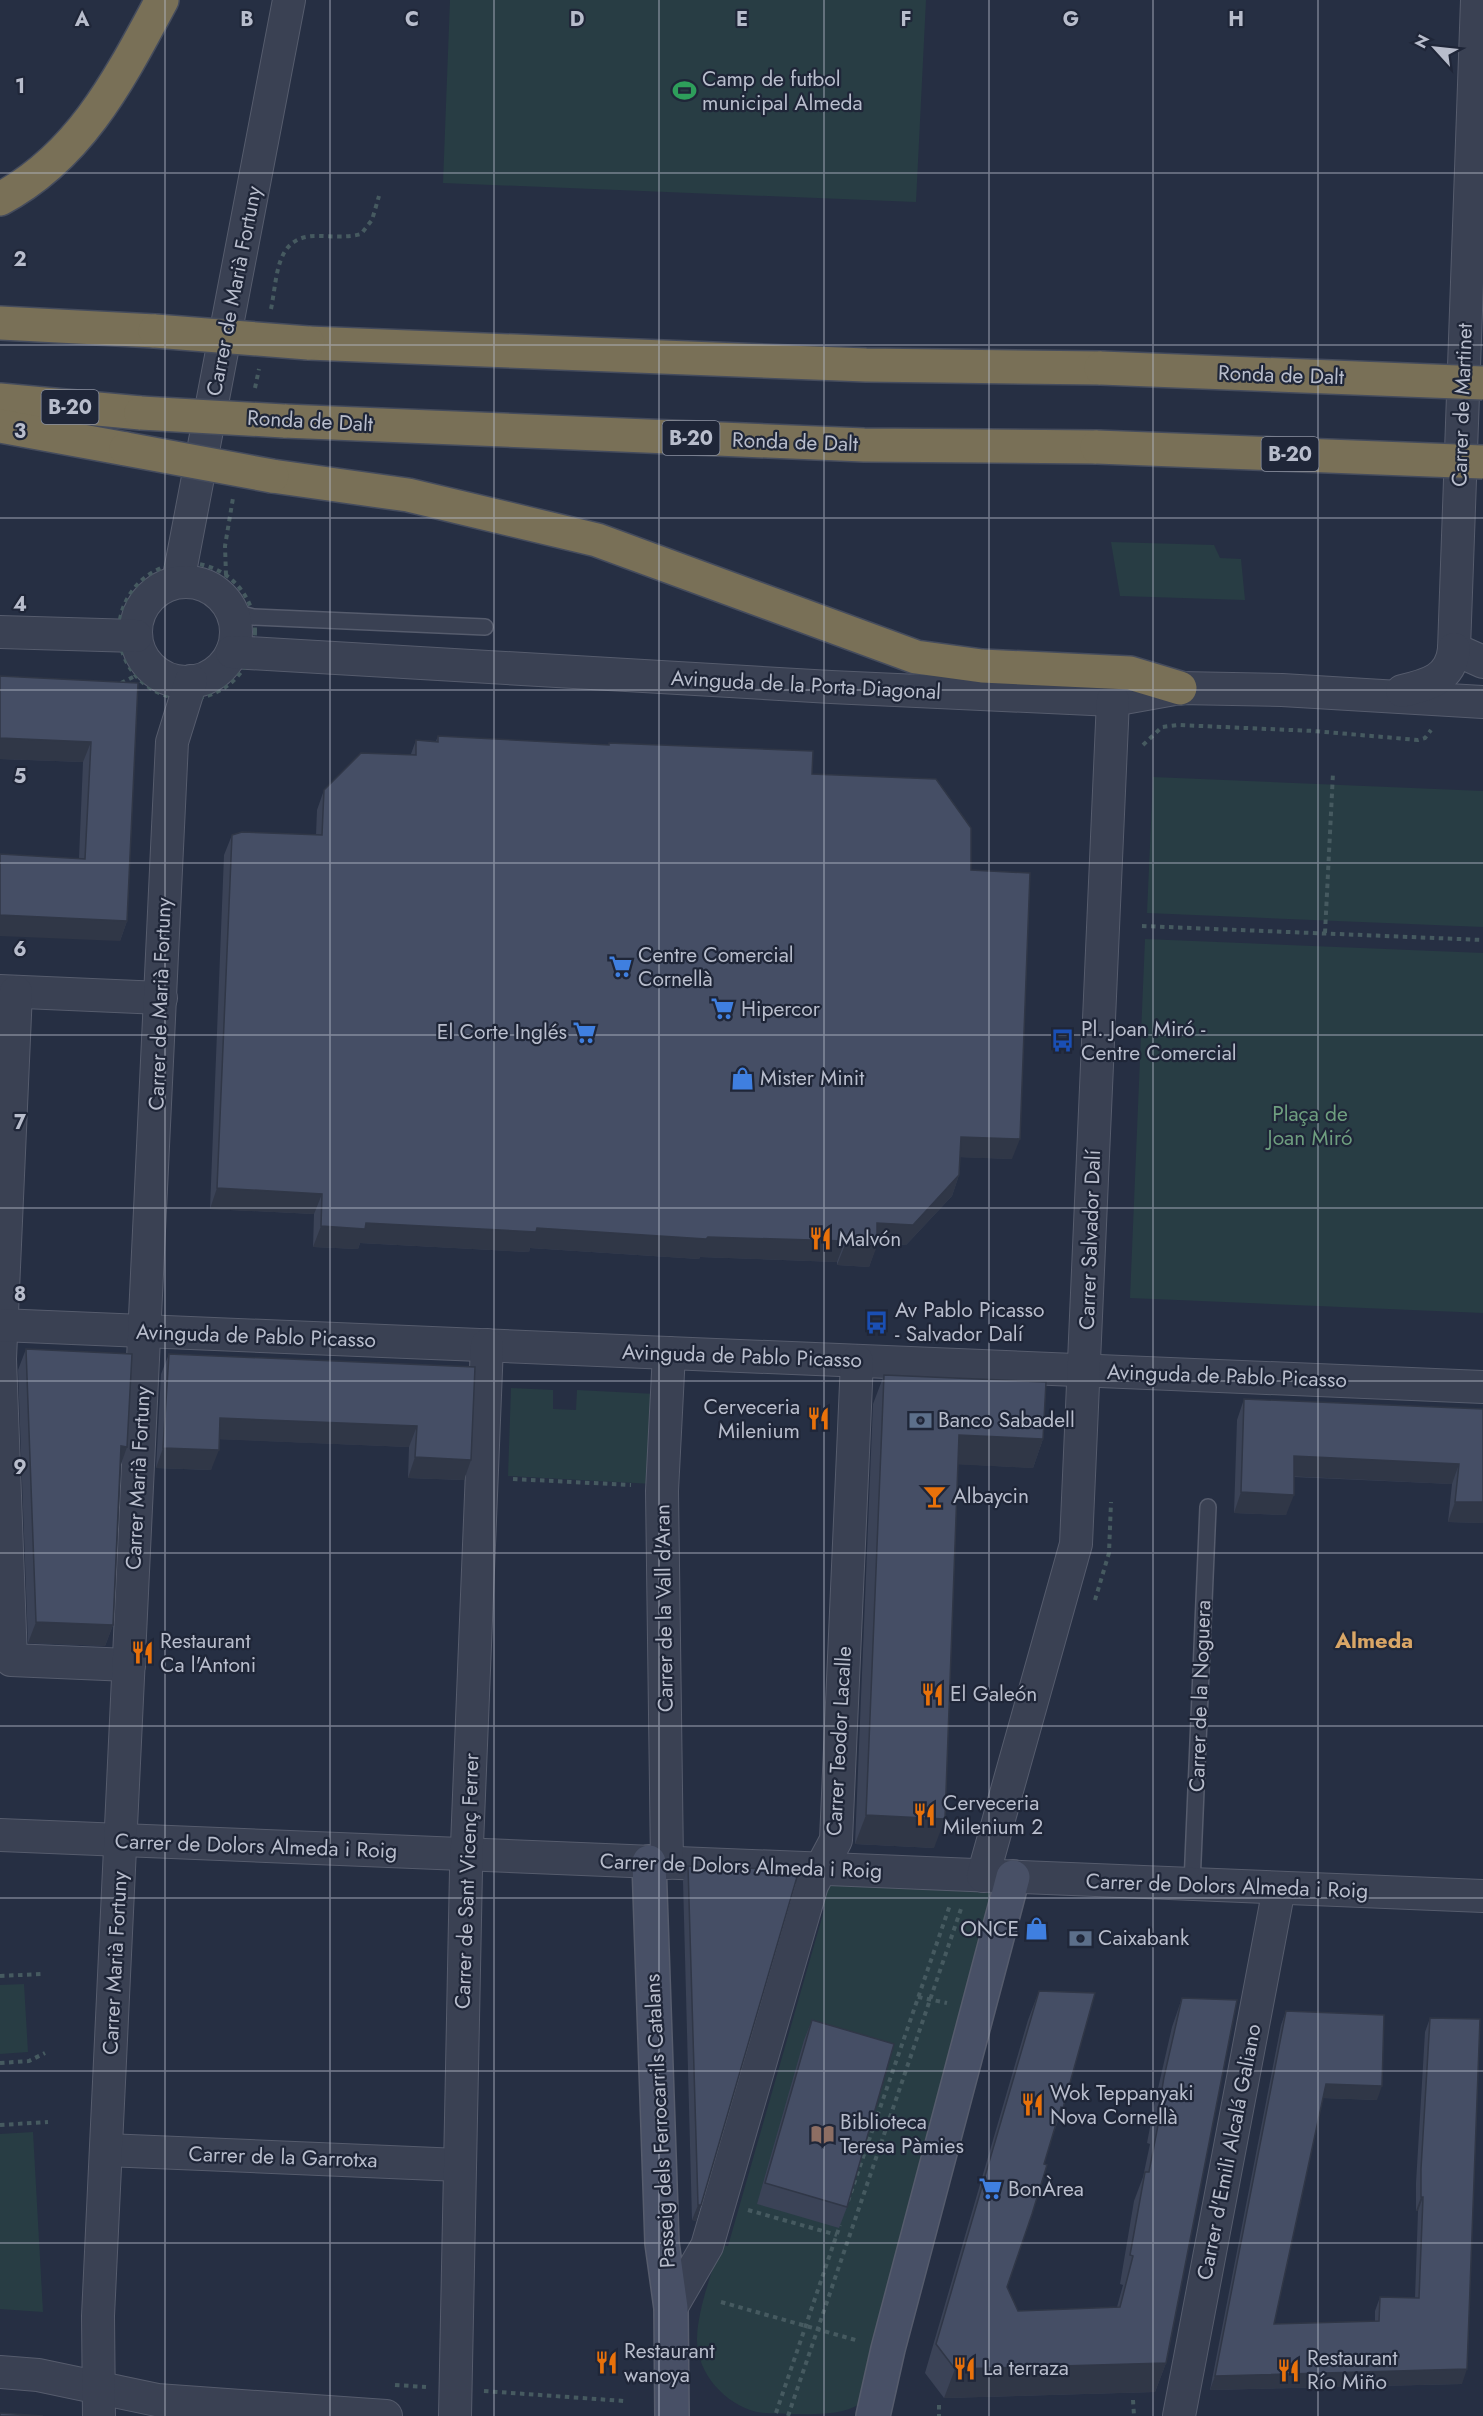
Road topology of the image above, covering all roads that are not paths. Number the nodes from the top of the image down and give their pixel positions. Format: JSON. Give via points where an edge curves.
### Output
{"nodes":[{"id":1,"x":143,"y":0,"type":"edge"},
{"id":2,"x":162,"y":0,"type":"edge"},
{"id":3,"x":289,"y":0,"type":"edge"},
{"id":4,"x":1477,"y":0,"type":"edge"},
{"id":5,"x":142,"y":38,"type":"junction"},
{"id":6,"x":0,"y":199,"type":"edge"},
{"id":7,"x":0,"y":323,"type":"edge"},
{"id":8,"x":1483,"y":383,"type":"edge"},
{"id":9,"x":0,"y":400,"type":"edge"},
{"id":10,"x":0,"y":426,"type":"edge"},
{"id":11,"x":1483,"y":462,"type":"edge"},
{"id":12,"x":169,"y":575,"type":"junction"},
{"id":13,"x":1455,"y":595,"type":"joint"},
{"id":14,"x":231,"y":612,"type":"junction"},
{"id":15,"x":485,"y":627,"type":"dead end"},
{"id":16,"x":0,"y":632,"type":"edge"},
{"id":17,"x":136,"y":636,"type":"junction"},
{"id":18,"x":1454,"y":649,"type":"junction"},
{"id":19,"x":232,"y":652,"type":"junction"},
{"id":20,"x":1483,"y":662,"type":"edge"},
{"id":21,"x":1180,"y":688,"type":"junction"},
{"id":22,"x":181,"y":690,"type":"junction"},
{"id":23,"x":1380,"y":696,"type":"junction"},
{"id":24,"x":1113,"y":700,"type":"junction"},
{"id":25,"x":1483,"y":702,"type":"edge"},
{"id":26,"x":1432,"y":713,"type":"junction"},
{"id":27,"x":1483,"y":716,"type":"edge"},
{"id":28,"x":8,"y":992,"type":"edge"},
{"id":29,"x":160,"y":998,"type":"junction"},
{"id":30,"x":1,"y":1325,"type":"edge"},
{"id":31,"x":146,"y":1331,"type":"junction"},
{"id":32,"x":487,"y":1345,"type":"junction"},
{"id":33,"x":669,"y":1353,"type":"junction"},
{"id":34,"x":856,"y":1361,"type":"junction"},
{"id":35,"x":1085,"y":1371,"type":"junction"},
{"id":36,"x":1483,"y":1387,"type":"edge"},
{"id":37,"x":1208,"y":1507,"type":"dead end"},
{"id":38,"x":129,"y":1665,"type":"junction"},
{"id":39,"x":0,"y":1835,"type":"edge"},
{"id":40,"x":121,"y":1840,"type":"junction"},
{"id":41,"x":467,"y":1854,"type":"junction"},
{"id":42,"x":658,"y":1862,"type":"junction"},
{"id":43,"x":821,"y":1869,"type":"junction"},
{"id":44,"x":998,"y":1876,"type":"junction"},
{"id":45,"x":1192,"y":1884,"type":"junction"},
{"id":46,"x":1279,"y":1888,"type":"junction"},
{"id":47,"x":1483,"y":1896,"type":"edge"},
{"id":48,"x":106,"y":2150,"type":"junction"},
{"id":49,"x":460,"y":2165,"type":"junction"},
{"id":50,"x":671,"y":2308,"type":"junction"},
{"id":51,"x":0,"y":2372,"type":"edge"},
{"id":52,"x":99,"y":2402,"type":"edge"},
{"id":53,"x":386,"y":2416,"type":"edge"},
{"id":54,"x":455,"y":2416,"type":"edge"},
{"id":55,"x":672,"y":2416,"type":"edge"},
{"id":56,"x":873,"y":2416,"type":"edge"},
{"id":57,"x":1179,"y":2416,"type":"edge"}],
"edges":[{"from":1,"to":5,"type":"highway"},
{"from":2,"to":5,"type":"highway"},
{"from":3,"to":12,"type":"street","name":"Carrer de Marià Fortuny"},
{"from":4,"to":13,"type":"street","name":"Carrer de Martinet"},
{"from":5,"to":6,"type":"highway","via":[[109,96],[69,149]]},
{"from":7,"to":8,"type":"highway","name":"Ronda de Dalt","bridge":true,"via":[[308,343],[866,365],[1101,368]]},
{"from":9,"to":11,"type":"highway","name":"Ronda de Dalt","number":"B-20","bridge":true,"via":[[285,421],[864,445],[1097,447]]},
{"from":10,"to":21,"type":"highway","bridge":true,"via":[[272,476],[408,495],[597,540],[916,657],[982,666],[1130,673]]},
{"from":12,"to":14,"type":"street","via":[[214,592]]},
{"from":12,"to":17,"type":"street","via":[[144,605],[137,620]]},
{"from":13,"to":18,"type":"street","name":"Avinguda de la Porta Diagonal"},
{"from":14,"to":15,"type":"lane","via":[[253,617]]},
{"from":14,"to":19,"type":"street","via":[[236,628]]},
{"from":16,"to":17,"type":"street"},
{"from":17,"to":22,"type":"street","via":[[146,662],[156,672],[180,681]]},
{"from":18,"to":20,"type":"street"},
{"from":18,"to":23,"type":"street","name":"Avinguda de la Porta Diagonal","via":[[1448,670],[1439,679],[1427,686]]},
{"from":19,"to":22,"type":"street","via":[[214,675]]},
{"from":19,"to":24,"type":"street","name":"Avinguda de la Porta Diagonal"},
{"from":21,"to":23,"type":"street","name":"Avinguda de la Porta Diagonal"},
{"from":21,"to":24,"type":"street","name":"Avinguda de la Porta Diagonal"},
{"from":22,"to":29,"type":"street","name":"Carrer de Marià Fortuny","via":[[172,741]]},
{"from":23,"to":26,"type":"street","name":"Avinguda de la Porta Diagonal"},
{"from":24,"to":35,"type":"street","name":"Carrer Salvador Dalí"},
{"from":25,"to":26,"type":"street","name":"Avinguda de la Porta Diagonal"},
{"from":26,"to":27,"type":"street","name":"Avinguda de la Porta Diagonal"},
{"from":28,"to":29,"type":"street"},
{"from":28,"to":30,"type":"street"},
{"from":29,"to":31,"type":"street","name":"Carrer de Marià Fortuny"},
{"from":30,"to":31,"type":"street","name":"Avinguda de Pablo Picasso"},
{"from":30,"to":38,"type":"street","via":[[10,1660]]},
{"from":31,"to":32,"type":"street","name":"Avinguda de Pablo Picasso"},
{"from":31,"to":38,"type":"street","name":"Carrer Marià Fortuny"},
{"from":32,"to":33,"type":"street","name":"Avinguda de Pablo Picasso"},
{"from":32,"to":41,"type":"street","name":"Carrer de Sant Vicenç Ferrer"},
{"from":33,"to":34,"type":"street","name":"Avinguda de Pablo Picasso"},
{"from":33,"to":42,"type":"street","name":"Carrer de la Vall d'Aran","via":[[663,1489]]},
{"from":34,"to":35,"type":"street","name":"Avinguda de Pablo Picasso"},
{"from":34,"to":43,"type":"street","name":"Carrer Teodor Lacalle","via":[[836,1840]]},
{"from":35,"to":36,"type":"street","name":"Avinguda de Pablo Picasso"},
{"from":35,"to":44,"type":"street","name":"Carrer Salvador Dalí","via":[[1076,1544]]},
{"from":37,"to":45,"type":"lane","name":"Carrer de la Noguera"},
{"from":38,"to":40,"type":"street","name":"Carrer Marià Fortuny"},
{"from":39,"to":40,"type":"street","name":"Carrer de Dolors Almeda i Roig"},
{"from":40,"to":41,"type":"street","name":"Carrer de Dolors Almeda i Roig"},
{"from":40,"to":48,"type":"street","name":"Carrer Marià Fortuny"},
{"from":41,"to":42,"type":"street","name":"Carrer de Dolors Almeda i Roig"},
{"from":41,"to":49,"type":"street","name":"Carrer de Sant Vicenç Ferrer"},
{"from":42,"to":43,"type":"street","name":"Carrer de Dolors Almeda i Roig"},
{"from":42,"to":50,"type":"street","name":"Passeig dels Ferrocarrils Catalans","via":[[662,2242]]},
{"from":43,"to":44,"type":"street","name":"Carrer de Dolors Almeda i Roig"},
{"from":43,"to":50,"type":"street","name":"Carrer Teodor Lacalle","via":[[812,1885],[707,2246]]},
{"from":44,"to":45,"type":"street","name":"Carrer de Dolors Almeda i Roig"},
{"from":44,"to":56,"type":"street"},
{"from":45,"to":46,"type":"street","name":"Carrer de Dolors Almeda i Roig"},
{"from":46,"to":47,"type":"street","name":"Carrer de Dolors Almeda i Roig"},
{"from":46,"to":57,"type":"street","name":"Carrer d'Emili Alcalá Galiano"},
{"from":48,"to":49,"type":"street","name":"Carrer de la Garrotxa"},
{"from":48,"to":52,"type":"street","name":"Carrer Marià Fortuny","via":[[97,2356]]},
{"from":49,"to":54,"type":"street","name":"Carrer de Sant Vicenç Ferrer"},
{"from":50,"to":55,"type":"street","name":"Passeig dels Ferrocarrils Catalans"},
{"from":51,"to":52,"type":"street","via":[[38,2375]]},
{"from":52,"to":53,"type":"street","via":[[157,2400]]}]}
